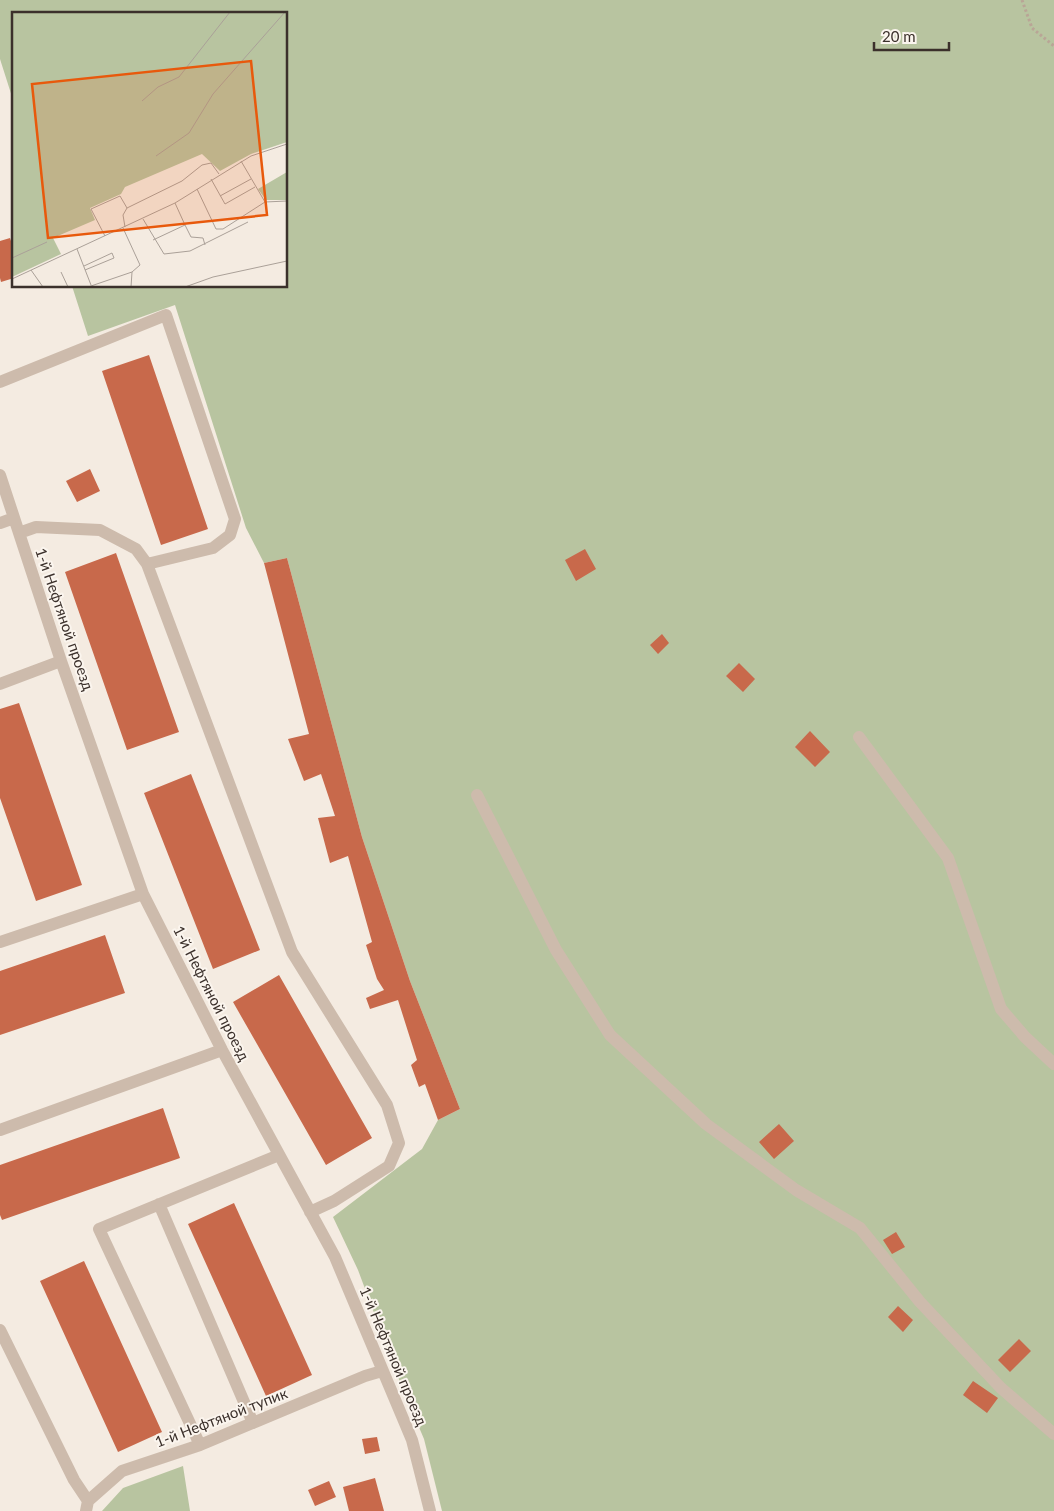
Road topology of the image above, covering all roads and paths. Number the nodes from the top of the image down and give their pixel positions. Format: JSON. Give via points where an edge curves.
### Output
{"nodes":[{"id":1,"x":1022,"y":0,"type":"edge"},
{"id":2,"x":1054,"y":46,"type":"edge"},
{"id":3,"x":0,"y":382,"type":"edge"},
{"id":4,"x":0,"y":475,"type":"edge"},
{"id":5,"x":14,"y":518,"type":"junction"},
{"id":6,"x":0,"y":523,"type":"edge"},
{"id":7,"x":19,"y":533,"type":"junction"},
{"id":8,"x":147,"y":564,"type":"junction"},
{"id":9,"x":62,"y":661,"type":"junction"},
{"id":10,"x":0,"y":684,"type":"edge"},
{"id":11,"x":859,"y":738,"type":"dead end"},
{"id":12,"x":477,"y":795,"type":"dead end"},
{"id":13,"x":143,"y":894,"type":"junction"},
{"id":14,"x":0,"y":942,"type":"edge"},
{"id":15,"x":222,"y":1050,"type":"junction"},
{"id":16,"x":1054,"y":1064,"type":"edge"},
{"id":17,"x":0,"y":1130,"type":"edge"},
{"id":18,"x":279,"y":1155,"type":"junction"},
{"id":19,"x":159,"y":1204,"type":"junction"},
{"id":20,"x":310,"y":1212,"type":"junction"},
{"id":21,"x":0,"y":1330,"type":"edge"},
{"id":22,"x":6,"y":1356,"type":"edge"},
{"id":23,"x":382,"y":1370,"type":"junction"},
{"id":24,"x":253,"y":1423,"type":"junction"},
{"id":25,"x":1054,"y":1434,"type":"edge"},
{"id":26,"x":200,"y":1446,"type":"junction"},
{"id":27,"x":87,"y":1506,"type":"edge"},
{"id":28,"x":430,"y":1511,"type":"edge"}],
"edges":[{"from":1,"to":2,"type":"path","via":[[1032,28]]},
{"from":3,"to":8,"type":"street","via":[[166,315],[235,519],[230,535],[213,548]]},
{"from":4,"to":5,"type":"street","name":"1-й Нефтяной проезд"},
{"from":5,"to":6,"type":"street"},
{"from":5,"to":7,"type":"street","name":"1-й Нефтяной проезд"},
{"from":7,"to":8,"type":"street","via":[[36,527],[100,530],[136,549]]},
{"from":7,"to":9,"type":"street","name":"1-й Нефтяной проезд"},
{"from":8,"to":20,"type":"street","via":[[292,952],[387,1105],[400,1143],[389,1166]]},
{"from":9,"to":10,"type":"street"},
{"from":9,"to":13,"type":"street","name":"1-й Нефтяной проезд"},
{"from":11,"to":16,"type":"street","via":[[948,858],[1001,1009]]},
{"from":12,"to":25,"type":"street","via":[[556,950],[610,1035],[706,1124],[796,1190],[860,1228],[920,1302],[987,1374]]},
{"from":13,"to":14,"type":"street"},
{"from":13,"to":15,"type":"street","name":"1-й Нефтяной проезд"},
{"from":15,"to":17,"type":"street"},
{"from":15,"to":18,"type":"street","name":"1-й Нефтяной проезд"},
{"from":18,"to":19,"type":"street"},
{"from":18,"to":20,"type":"street","name":"1-й Нефтяной проезд"},
{"from":19,"to":24,"type":"street"},
{"from":19,"to":26,"type":"street","via":[[99,1229]]},
{"from":20,"to":23,"type":"street","name":"1-й Нефтяной проезд","via":[[335,1258]]},
{"from":21,"to":22,"type":"street"},
{"from":22,"to":27,"type":"street"},
{"from":23,"to":24,"type":"street","name":"1-й Нефтяной тупик"},
{"from":23,"to":28,"type":"street","name":"1-й Нефтяной проезд","via":[[412,1440]]},
{"from":24,"to":26,"type":"street","name":"1-й Нефтяной тупик"},
{"from":26,"to":27,"type":"street","name":"1-й Нефтяной тупик","via":[[122,1471]]}]}
